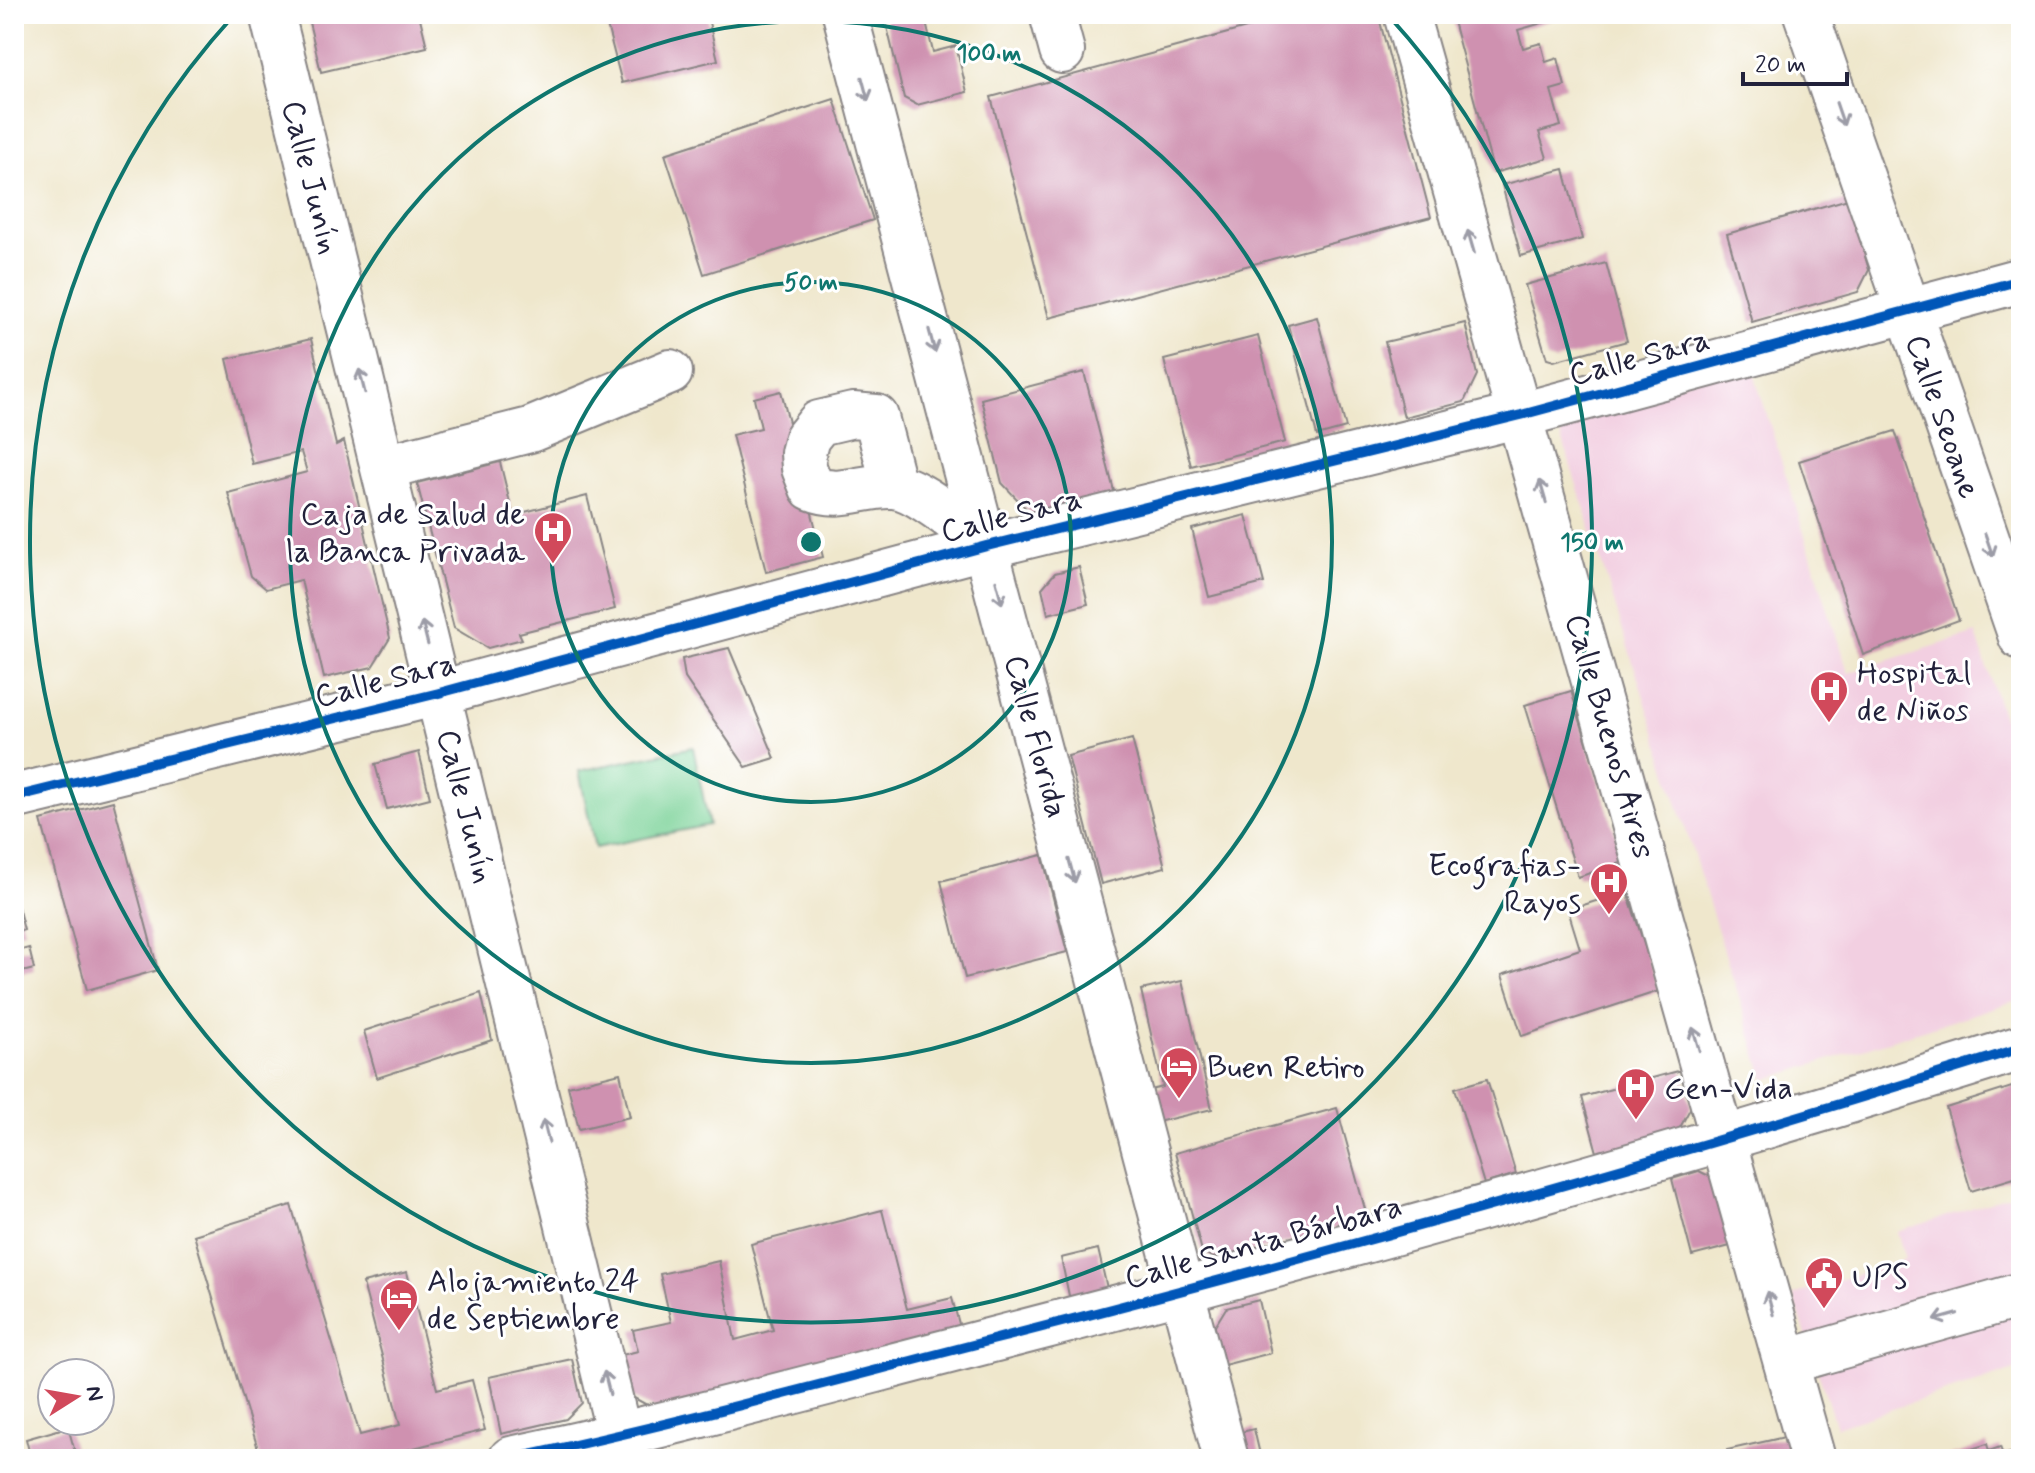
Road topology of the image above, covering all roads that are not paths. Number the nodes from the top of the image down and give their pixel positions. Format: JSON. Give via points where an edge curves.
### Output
{"nodes":[{"id":1,"x":272,"y":14,"type":"edge"},
{"id":2,"x":845,"y":14,"type":"edge"},
{"id":3,"x":1406,"y":14,"type":"edge"},
{"id":4,"x":1806,"y":14,"type":"edge"},
{"id":5,"x":2021,"y":280,"type":"edge"},
{"id":6,"x":1907,"y":310,"type":"junction"},
{"id":7,"x":670,"y":372,"type":"dead end"},
{"id":8,"x":1521,"y":415,"type":"junction"},
{"id":9,"x":384,"y":467,"type":"junction"},
{"id":10,"x":894,"y":486,"type":"dead end"},
{"id":11,"x":987,"y":546,"type":"junction"},
{"id":12,"x":2021,"y":637,"type":"edge"},
{"id":13,"x":439,"y":693,"type":"junction"},
{"id":14,"x":14,"y":797,"type":"edge"},
{"id":15,"x":2021,"y":1048,"type":"edge"},
{"id":16,"x":1725,"y":1141,"type":"junction"},
{"id":17,"x":1182,"y":1291,"type":"junction"},
{"id":18,"x":2021,"y":1295,"type":"edge"},
{"id":19,"x":1786,"y":1362,"type":"junction"},
{"id":20,"x":622,"y":1448,"type":"edge"},
{"id":21,"x":511,"y":1459,"type":"edge"},
{"id":22,"x":1226,"y":1459,"type":"edge"},
{"id":23,"x":1813,"y":1459,"type":"edge"}],
"edges":[{"from":9,"to":1,"type":"street","name":"Calle Junín","one_way":true},
{"from":2,"to":11,"type":"street","name":"Calle Florida","one_way":true},
{"from":8,"to":3,"type":"street","name":"Calle Buenos Aires","one_way":true},
{"from":4,"to":6,"type":"street","name":"Calle Seoane","one_way":true},
{"from":5,"to":6,"type":"street","name":"Calle Sara"},
{"from":6,"to":8,"type":"street","name":"Calle Sara"},
{"from":6,"to":12,"type":"street","name":"Calle Seoane","one_way":true},
{"from":7,"to":9,"type":"street","via":[[530,430]]},
{"from":8,"to":11,"type":"street","name":"Calle Sara"},
{"from":16,"to":8,"type":"street","name":"Calle Buenos Aires","one_way":true},
{"from":13,"to":9,"type":"street","name":"Calle Junín","one_way":true},
{"from":10,"to":11,"type":"street","via":[[933,506]]},
{"from":11,"to":13,"type":"street","name":"Calle Sara"},
{"from":11,"to":17,"type":"street","name":"Calle Florida","one_way":true},
{"from":13,"to":14,"type":"street","name":"Calle Sara"},
{"from":20,"to":13,"type":"street","name":"Calle Junín","one_way":true},
{"from":15,"to":16,"type":"street","name":"Calle Santa Bárbara"},
{"from":16,"to":17,"type":"street","name":"Calle Santa Bárbara"},
{"from":19,"to":16,"type":"street","name":"Calle Buenos Aires","one_way":true},
{"from":17,"to":20,"type":"street","name":"Calle Santa Bárbara"},
{"from":17,"to":22,"type":"street","name":"Calle Florida"},
{"from":18,"to":19,"type":"street","one_way":true},
{"from":19,"to":23,"type":"street","name":"Calle Buenos Aires"},
{"from":20,"to":21,"type":"street","name":"Calle Santa Bárbara"}]}
